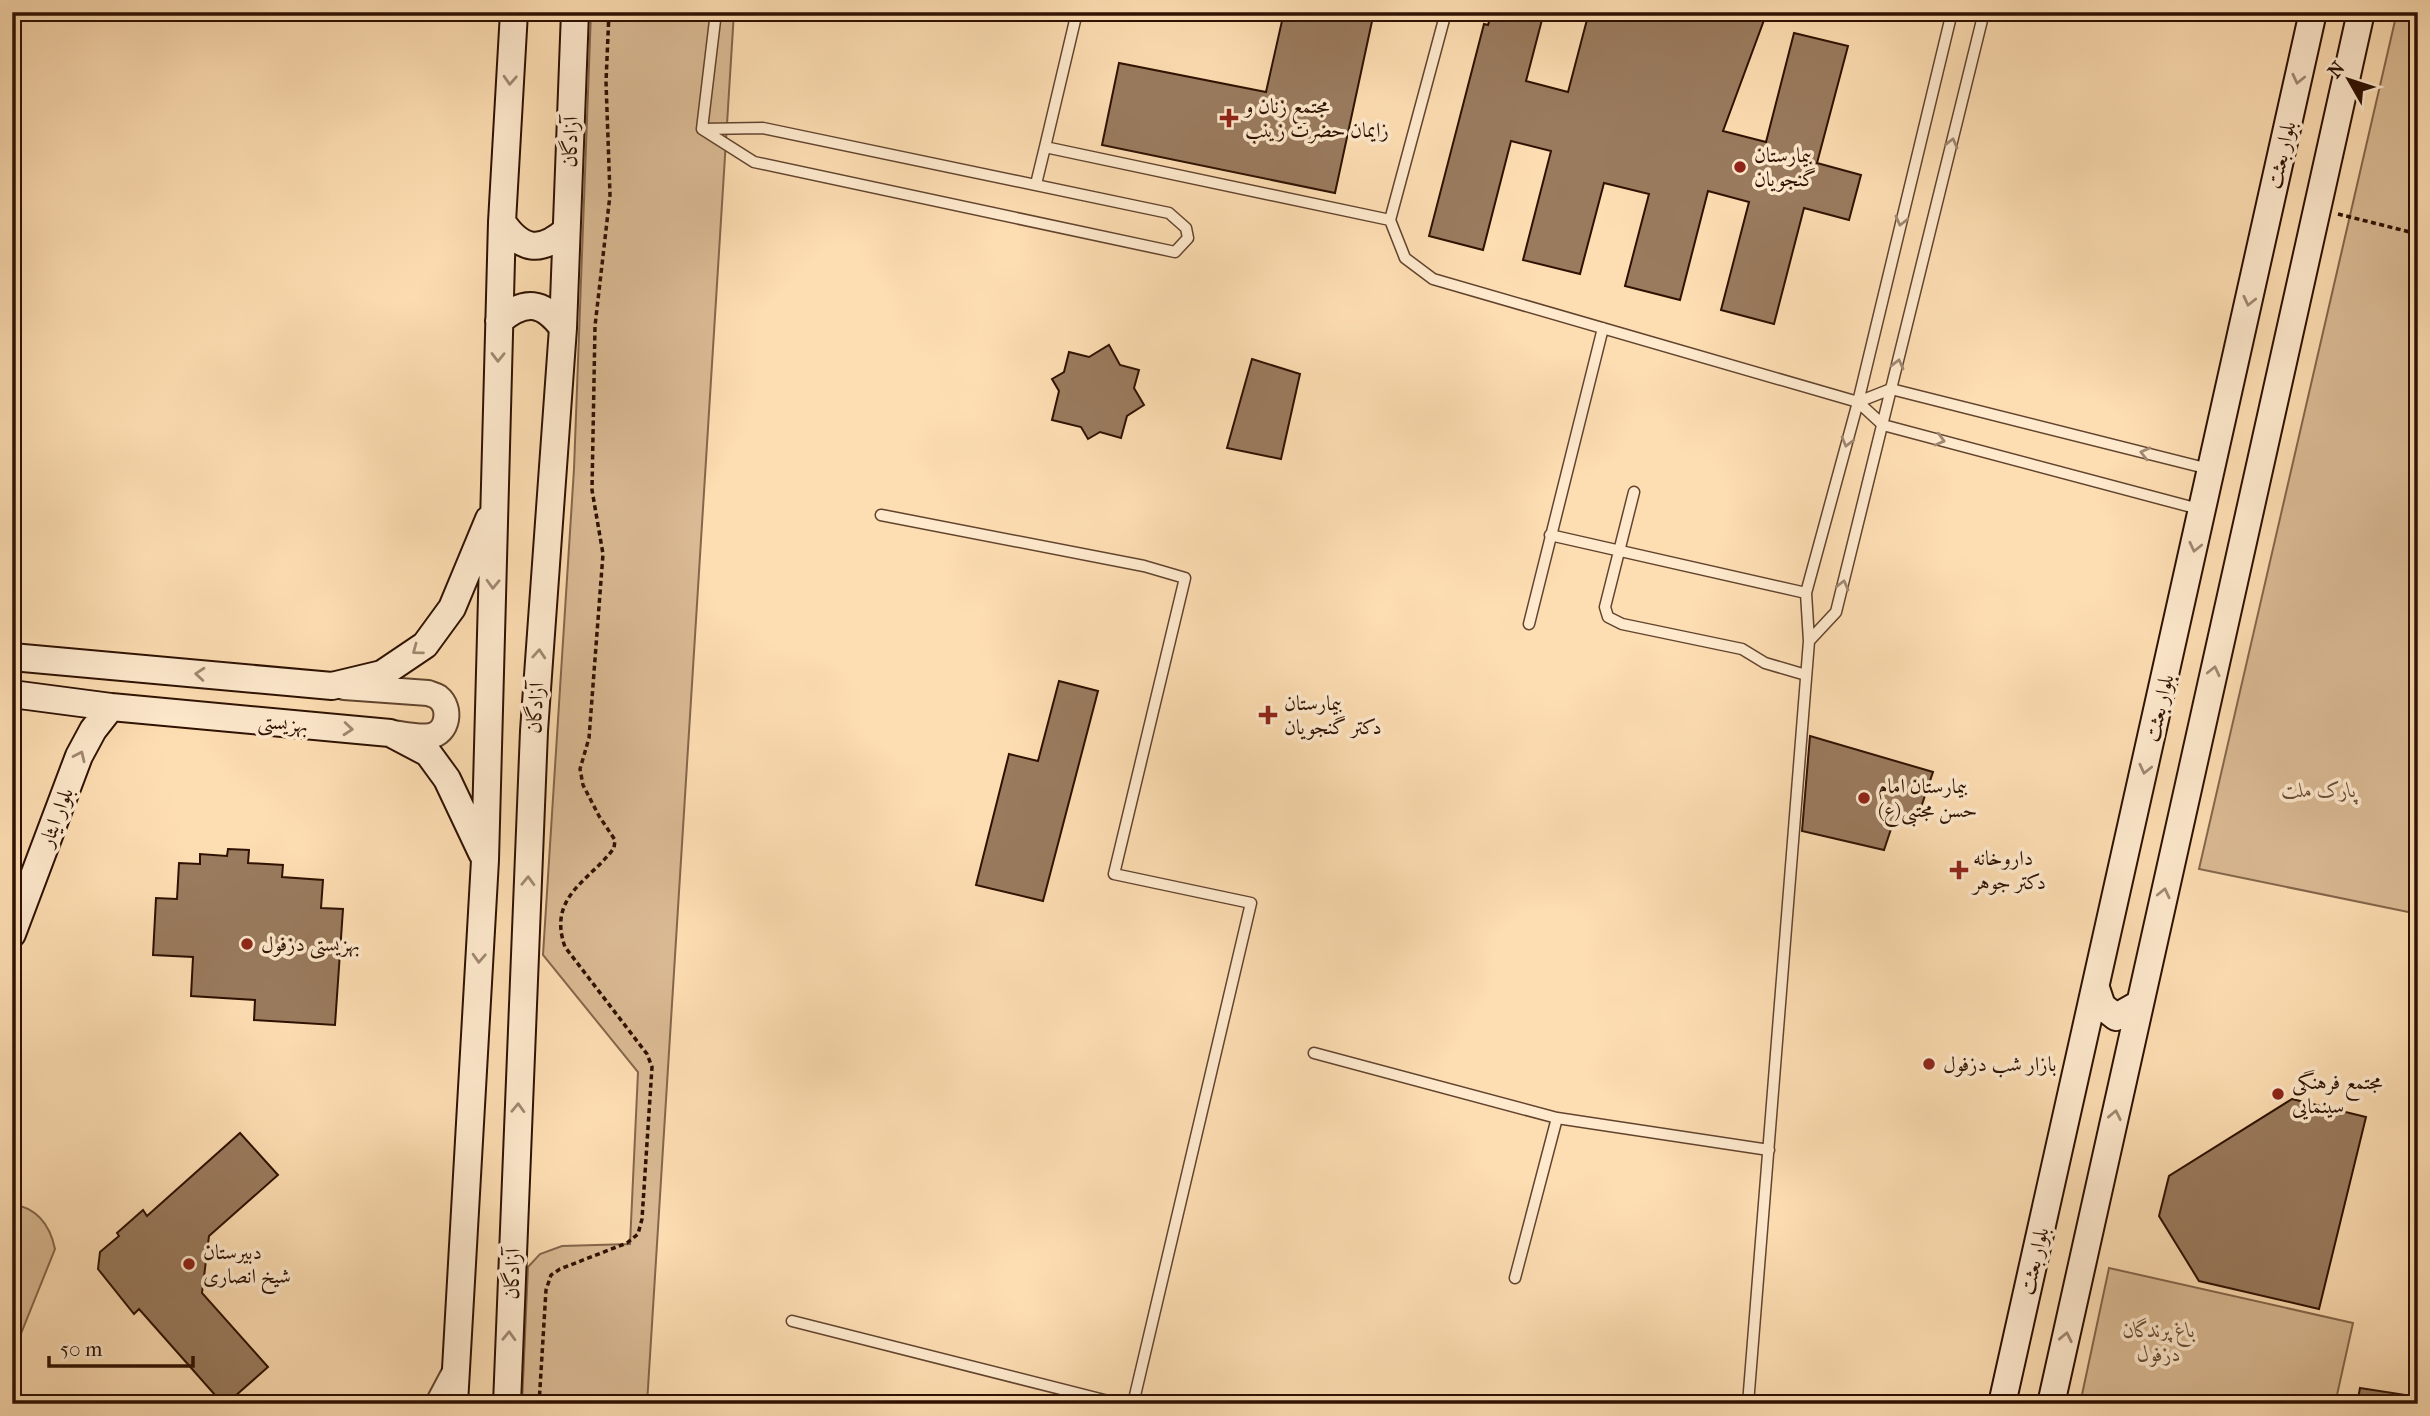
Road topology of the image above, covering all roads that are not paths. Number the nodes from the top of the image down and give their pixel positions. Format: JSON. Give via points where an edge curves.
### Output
{"nodes":[{"id":1,"x":514,"y":12,"type":"edge"},
{"id":2,"x":575,"y":12,"type":"edge"},
{"id":3,"x":716,"y":12,"type":"edge"},
{"id":4,"x":1077,"y":12,"type":"edge"},
{"id":5,"x":1446,"y":12,"type":"edge"},
{"id":6,"x":1952,"y":12,"type":"edge"},
{"id":7,"x":1984,"y":12,"type":"edge"},
{"id":8,"x":2313,"y":12,"type":"edge"},
{"id":9,"x":2361,"y":12,"type":"edge"},
{"id":10,"x":702,"y":129,"type":"junction"},
{"id":11,"x":1045,"y":147,"type":"junction"},
{"id":12,"x":1036,"y":184,"type":"junction"},
{"id":13,"x":1390,"y":220,"type":"junction"},
{"id":14,"x":502,"y":222,"type":"junction"},
{"id":15,"x":566,"y":231,"type":"junction"},
{"id":16,"x":499,"y":321,"type":"junction"},
{"id":17,"x":563,"y":328,"type":"junction"},
{"id":18,"x":1603,"y":328,"type":"junction"},
{"id":19,"x":1891,"y":389,"type":"junction"},
{"id":20,"x":1858,"y":402,"type":"junction"},
{"id":21,"x":1883,"y":425,"type":"junction"},
{"id":22,"x":2211,"y":469,"type":"junction"},
{"id":23,"x":1634,"y":492,"type":"dead end"},
{"id":24,"x":495,"y":505,"type":"junction"},
{"id":25,"x":2203,"y":510,"type":"junction"},
{"id":26,"x":881,"y":515,"type":"dead end"},
{"id":27,"x":1550,"y":535,"type":"junction"},
{"id":28,"x":1618,"y":550,"type":"junction"},
{"id":29,"x":1806,"y":593,"type":"junction"},
{"id":30,"x":1529,"y":624,"type":"dead end"},
{"id":31,"x":1809,"y":641,"type":"junction"},
{"id":32,"x":12,"y":657,"type":"edge"},
{"id":33,"x":1806,"y":675,"type":"junction"},
{"id":34,"x":332,"y":686,"type":"junction"},
{"id":35,"x":12,"y":694,"type":"edge"},
{"id":36,"x":111,"y":707,"type":"junction"},
{"id":37,"x":390,"y":733,"type":"junction"},
{"id":38,"x":485,"y":860,"type":"junction"},
{"id":39,"x":12,"y":934,"type":"edge"},
{"id":40,"x":2096,"y":988,"type":"junction"},
{"id":41,"x":2139,"y":1003,"type":"junction"},
{"id":42,"x":1314,"y":1053,"type":"dead end"},
{"id":43,"x":1557,"y":1118,"type":"junction"},
{"id":44,"x":1769,"y":1150,"type":"junction"},
{"id":45,"x":1515,"y":1278,"type":"dead end"},
{"id":46,"x":792,"y":1321,"type":"dead end"},
{"id":47,"x":456,"y":1365,"type":"junction"},
{"id":48,"x":435,"y":1404,"type":"edge"},
{"id":49,"x":454,"y":1404,"type":"edge"},
{"id":50,"x":507,"y":1404,"type":"edge"},
{"id":51,"x":1120,"y":1404,"type":"edge"},
{"id":52,"x":1133,"y":1404,"type":"edge"},
{"id":53,"x":1748,"y":1404,"type":"edge"},
{"id":54,"x":2002,"y":1404,"type":"edge"},
{"id":55,"x":2051,"y":1404,"type":"edge"}],
"edges":[{"from":1,"to":14,"type":"main road","one_way":true},
{"from":2,"to":15,"type":"main road","name":"آزادگان"},
{"from":3,"to":10,"type":"lane"},
{"from":4,"to":11,"type":"lane"},
{"from":5,"to":13,"type":"lane"},
{"from":6,"to":20,"type":"lane","one_way":true},
{"from":19,"to":7,"type":"lane","one_way":true},
{"from":8,"to":22,"type":"main road","name":"بلوار بعثت","one_way":true},
{"from":41,"to":9,"type":"main road","one_way":true},
{"from":10,"to":12,"type":"lane","via":[[763,128]]},
{"from":10,"to":12,"type":"lane","via":[[754,162],[1175,252],[1188,238],[1186,228],[1169,213]]},
{"from":11,"to":12,"type":"lane"},
{"from":11,"to":13,"type":"lane"},
{"from":13,"to":18,"type":"lane","via":[[1405,258],[1433,279]]},
{"from":14,"to":15,"type":"main road","via":[[513,239],[532,247],[551,244]]},
{"from":14,"to":16,"type":"main road"},
{"from":15,"to":17,"type":"main road","name":"آزادگان"},
{"from":16,"to":17,"type":"main road","via":[[514,308],[533,305],[551,313]]},
{"from":16,"to":24,"type":"main road","one_way":true},
{"from":50,"to":17,"type":"main road","name":"آزادگان","one_way":true,"via":[[534,731]]},
{"from":18,"to":20,"type":"lane"},
{"from":18,"to":27,"type":"lane"},
{"from":19,"to":20,"type":"lane"},
{"from":19,"to":21,"type":"lane"},
{"from":22,"to":19,"type":"lane","one_way":true},
{"from":20,"to":21,"type":"lane"},
{"from":20,"to":29,"type":"lane","one_way":true},
{"from":21,"to":25,"type":"lane","one_way":true},
{"from":31,"to":21,"type":"lane","one_way":true,"via":[[1836,612]]},
{"from":22,"to":25,"type":"main road","name":"بلوار بعثت"},
{"from":23,"to":28,"type":"lane"},
{"from":24,"to":34,"type":"main road","one_way":true,"via":[[452,608],[425,645],[382,674]]},
{"from":24,"to":38,"type":"main road","one_way":true},
{"from":25,"to":40,"type":"main road","name":"بلوار بعثت","one_way":true},
{"from":26,"to":52,"type":"lane","via":[[1185,578],[1114,874],[1251,903]]},
{"from":27,"to":28,"type":"lane"},
{"from":27,"to":30,"type":"lane"},
{"from":28,"to":29,"type":"lane"},
{"from":28,"to":33,"type":"lane","via":[[1605,607],[1608,617],[1622,624],[1742,649],[1765,663]]},
{"from":29,"to":31,"type":"lane"},
{"from":31,"to":33,"type":"lane"},
{"from":34,"to":32,"type":"main road","one_way":true},
{"from":33,"to":44,"type":"lane"},
{"from":34,"to":37,"type":"street","via":[[428,693],[439,698],[446,710],[442,729],[431,736]]},
{"from":35,"to":36,"type":"main road","name":"بهزیستی"},
{"from":36,"to":37,"type":"main road","name":"بهزیستی","one_way":true},
{"from":39,"to":36,"type":"main road","name":"بلوار ایثار","one_way":true,"via":[[79,756]]},
{"from":37,"to":38,"type":"main road","name":"بهزیستی","via":[[428,753],[435,762]]},
{"from":38,"to":47,"type":"main road","one_way":true},
{"from":40,"to":41,"type":"main road","via":[[2102,1006],[2116,1017]]},
{"from":40,"to":54,"type":"main road","name":"بلوار بعثت"},
{"from":55,"to":41,"type":"main road","one_way":true},
{"from":42,"to":43,"type":"lane"},
{"from":43,"to":44,"type":"lane"},
{"from":43,"to":45,"type":"lane"},
{"from":44,"to":53,"type":"lane"},
{"from":46,"to":51,"type":"lane"},
{"from":47,"to":48,"type":"street"},
{"from":47,"to":49,"type":"main road"}]}
